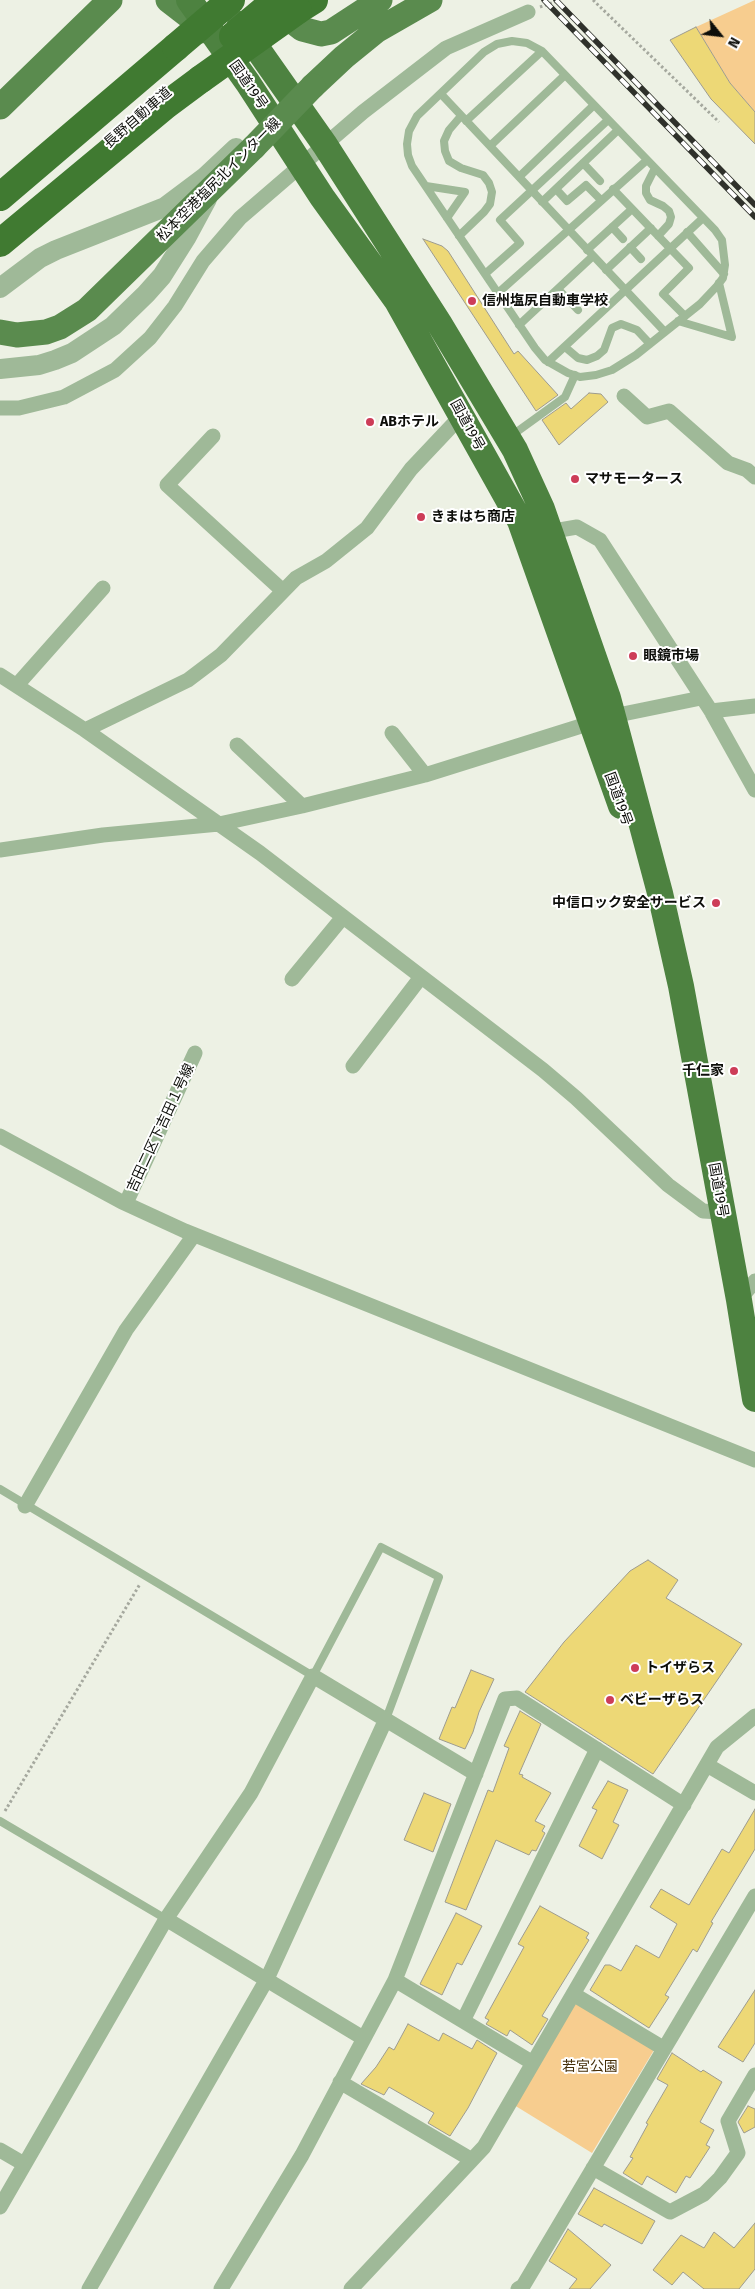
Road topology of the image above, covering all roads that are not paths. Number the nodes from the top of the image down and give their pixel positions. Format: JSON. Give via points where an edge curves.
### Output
{"nodes":[{"id":1,"x":110,"y":0,"type":"edge"},
{"id":2,"x":129,"y":0,"type":"edge"},
{"id":3,"x":168,"y":0,"type":"edge"},
{"id":4,"x":189,"y":0,"type":"edge"},
{"id":5,"x":203,"y":0,"type":"edge"},
{"id":6,"x":223,"y":0,"type":"edge"},
{"id":7,"x":231,"y":0,"type":"edge"},
{"id":8,"x":380,"y":0,"type":"edge"},
{"id":9,"x":430,"y":0,"type":"edge"},
{"id":10,"x":290,"y":2,"type":"edge"},
{"id":11,"x":528,"y":12,"type":"dead end"},
{"id":12,"x":488,"y":30,"type":"junction"},
{"id":13,"x":171,"y":40,"type":"junction"},
{"id":14,"x":497,"y":44,"type":"junction"},
{"id":15,"x":542,"y":51,"type":"junction"},
{"id":16,"x":198,"y":74,"type":"junction"},
{"id":17,"x":565,"y":75,"type":"junction"},
{"id":18,"x":248,"y":84,"type":"junction"},
{"id":19,"x":441,"y":94,"type":"junction"},
{"id":20,"x":8,"y":100,"type":"edge"},
{"id":21,"x":594,"y":105,"type":"junction"},
{"id":22,"x":464,"y":118,"type":"junction"},
{"id":23,"x":608,"y":120,"type":"junction"},
{"id":24,"x":618,"y":130,"type":"junction"},
{"id":25,"x":250,"y":142,"type":"junction"},
{"id":26,"x":325,"y":145,"type":"junction"},
{"id":27,"x":490,"y":146,"type":"junction"},
{"id":28,"x":647,"y":160,"type":"junction"},
{"id":29,"x":583,"y":163,"type":"junction"},
{"id":30,"x":302,"y":164,"type":"junction"},
{"id":31,"x":655,"y":168,"type":"junction"},
{"id":32,"x":519,"y":177,"type":"junction"},
{"id":33,"x":600,"y":181,"type":"dead end"},
{"id":34,"x":426,"y":186,"type":"junction"},
{"id":35,"x":213,"y":187,"type":"junction"},
{"id":36,"x":556,"y":189,"type":"junction"},
{"id":37,"x":613,"y":189,"type":"junction"},
{"id":38,"x":532,"y":190,"type":"junction"},
{"id":39,"x":0,"y":195,"type":"edge"},
{"id":40,"x":601,"y":200,"type":"junction"},
{"id":41,"x":542,"y":202,"type":"junction"},
{"id":42,"x":632,"y":209,"type":"junction"},
{"id":43,"x":448,"y":218,"type":"junction"},
{"id":44,"x":703,"y":218,"type":"junction"},
{"id":45,"x":612,"y":227,"type":"junction"},
{"id":46,"x":651,"y":228,"type":"junction"},
{"id":47,"x":568,"y":229,"type":"junction"},
{"id":48,"x":687,"y":232,"type":"junction"},
{"id":49,"x":459,"y":236,"type":"junction"},
{"id":50,"x":658,"y":236,"type":"junction"},
{"id":51,"x":0,"y":237,"type":"edge"},
{"id":52,"x":623,"y":239,"type":"dead end"},
{"id":53,"x":0,"y":243,"type":"edge"},
{"id":54,"x":630,"y":247,"type":"junction"},
{"id":55,"x":670,"y":248,"type":"junction"},
{"id":56,"x":587,"y":250,"type":"junction"},
{"id":57,"x":593,"y":256,"type":"junction"},
{"id":58,"x":641,"y":259,"type":"dead end"},
{"id":59,"x":606,"y":270,"type":"junction"},
{"id":60,"x":485,"y":274,"type":"junction"},
{"id":61,"x":724,"y":274,"type":"junction"},
{"id":62,"x":719,"y":284,"type":"junction"},
{"id":63,"x":0,"y":288,"type":"edge"},
{"id":64,"x":558,"y":289,"type":"junction"},
{"id":65,"x":625,"y":290,"type":"junction"},
{"id":66,"x":498,"y":293,"type":"junction"},
{"id":67,"x":578,"y":310,"type":"dead end"},
{"id":68,"x":685,"y":316,"type":"junction"},
{"id":69,"x":678,"y":321,"type":"junction"},
{"id":70,"x":520,"y":325,"type":"junction"},
{"id":71,"x":0,"y":332,"type":"edge"},
{"id":72,"x":665,"y":332,"type":"junction"},
{"id":73,"x":650,"y":344,"type":"junction"},
{"id":74,"x":565,"y":347,"type":"junction"},
{"id":75,"x":548,"y":362,"type":"junction"},
{"id":76,"x":9,"y":369,"type":"edge"},
{"id":77,"x":575,"y":375,"type":"junction"},
{"id":78,"x":624,"y":396,"type":"dead end"},
{"id":79,"x":0,"y":408,"type":"edge"},
{"id":80,"x":462,"y":415,"type":"junction"},
{"id":81,"x":213,"y":436,"type":"dead end"},
{"id":82,"x":508,"y":438,"type":"junction"},
{"id":83,"x":752,"y":469,"type":"edge"},
{"id":84,"x":537,"y":535,"type":"junction"},
{"id":85,"x":103,"y":588,"type":"dead end"},
{"id":86,"x":283,"y":591,"type":"junction"},
{"id":87,"x":0,"y":675,"type":"edge"},
{"id":88,"x":17,"y":685,"type":"junction"},
{"id":89,"x":701,"y":698,"type":"junction"},
{"id":90,"x":755,"y":706,"type":"edge"},
{"id":91,"x":710,"y":711,"type":"junction"},
{"id":92,"x":602,"y":720,"type":"junction"},
{"id":93,"x":85,"y":730,"type":"junction"},
{"id":94,"x":392,"y":733,"type":"dead end"},
{"id":95,"x":238,"y":745,"type":"dead end"},
{"id":96,"x":425,"y":776,"type":"junction"},
{"id":97,"x":755,"y":790,"type":"edge"},
{"id":98,"x":302,"y":806,"type":"junction"},
{"id":99,"x":219,"y":824,"type":"junction"},
{"id":100,"x":0,"y":850,"type":"edge"},
{"id":101,"x":343,"y":917,"type":"junction"},
{"id":102,"x":422,"y":977,"type":"junction"},
{"id":103,"x":292,"y":979,"type":"dead end"},
{"id":104,"x":195,"y":1053,"type":"dead end"},
{"id":105,"x":353,"y":1066,"type":"dead end"},
{"id":106,"x":0,"y":1136,"type":"edge"},
{"id":107,"x":126,"y":1203,"type":"junction"},
{"id":108,"x":721,"y":1212,"type":"junction"},
{"id":109,"x":194,"y":1235,"type":"junction"},
{"id":110,"x":747,"y":1291,"type":"edge"},
{"id":111,"x":755,"y":1399,"type":"edge"},
{"id":112,"x":755,"y":1460,"type":"edge"},
{"id":113,"x":0,"y":1489,"type":"edge"},
{"id":114,"x":24,"y":1506,"type":"junction"},
{"id":115,"x":313,"y":1676,"type":"junction"},
{"id":116,"x":755,"y":1716,"type":"edge"},
{"id":117,"x":386,"y":1719,"type":"junction"},
{"id":118,"x":597,"y":1749,"type":"junction"},
{"id":119,"x":707,"y":1765,"type":"junction"},
{"id":120,"x":476,"y":1774,"type":"junction"},
{"id":121,"x":755,"y":1793,"type":"edge"},
{"id":122,"x":684,"y":1805,"type":"junction"},
{"id":123,"x":0,"y":1821,"type":"edge"},
{"id":124,"x":755,"y":1896,"type":"edge"},
{"id":125,"x":166,"y":1919,"type":"junction"},
{"id":126,"x":267,"y":1979,"type":"junction"},
{"id":127,"x":395,"y":1980,"type":"junction"},
{"id":128,"x":573,"y":1994,"type":"junction"},
{"id":129,"x":463,"y":2021,"type":"junction"},
{"id":130,"x":363,"y":2038,"type":"junction"},
{"id":131,"x":663,"y":2048,"type":"junction"},
{"id":132,"x":534,"y":2063,"type":"junction"},
{"id":133,"x":755,"y":2075,"type":"edge"},
{"id":134,"x":340,"y":2082,"type":"junction"},
{"id":135,"x":0,"y":2150,"type":"edge"},
{"id":136,"x":472,"y":2160,"type":"junction"},
{"id":137,"x":24,"y":2164,"type":"junction"},
{"id":138,"x":593,"y":2168,"type":"junction"},
{"id":139,"x":0,"y":2207,"type":"edge"},
{"id":140,"x":89,"y":2289,"type":"edge"},
{"id":141,"x":221,"y":2289,"type":"edge"},
{"id":142,"x":351,"y":2289,"type":"edge"},
{"id":143,"x":518,"y":2289,"type":"edge"}],
"edges":[{"from":1,"to":20,"type":"main road"},
{"from":2,"to":20,"type":"main road"},
{"from":3,"to":18,"type":"main road","via":[[190,17]]},
{"from":4,"to":18,"type":"highway","name":"国道19号"},
{"from":5,"to":13,"type":"highway"},
{"from":6,"to":26,"type":"highway","name":"国道19号"},
{"from":7,"to":13,"type":"highway","name":"長野自動車道","bridge":true},
{"from":8,"to":10,"type":"main road","via":[[332,32],[321,34],[302,29],[287,17]]},
{"from":9,"to":25,"type":"main road","name":"松本空港塩尻北インター線","bridge":true,"via":[[384,26],[344,56],[310,83]]},
{"from":10,"to":16,"type":"highway","bridge":true},
{"from":11,"to":12,"type":"street"},
{"from":12,"to":14,"type":"lane"},
{"from":12,"to":26,"type":"street","via":[[446,48]]},
{"from":13,"to":39,"type":"highway","name":"長野自動車道"},
{"from":14,"to":15,"type":"lane","via":[[527,43]]},
{"from":14,"to":19,"type":"lane","via":[[484,52]]},
{"from":15,"to":17,"type":"lane"},
{"from":15,"to":22,"type":"lane"},
{"from":16,"to":51,"type":"highway","name":"長野自動車道"},
{"from":16,"to":53,"type":"highway","via":[[166,105]]},
{"from":17,"to":21,"type":"lane"},
{"from":17,"to":27,"type":"lane"},
{"from":18,"to":30,"type":"highway","name":"国道19号"},
{"from":19,"to":22,"type":"lane"},
{"from":19,"to":34,"type":"lane","via":[[417,116],[407,144],[412,166]]},
{"from":21,"to":23,"type":"lane"},
{"from":21,"to":32,"type":"lane"},
{"from":22,"to":27,"type":"lane"},
{"from":22,"to":49,"type":"lane","via":[[446,135],[445,152],[449,160],[461,168],[483,175],[492,192],[490,204]]},
{"from":23,"to":24,"type":"lane"},
{"from":23,"to":38,"type":"lane"},
{"from":24,"to":28,"type":"lane"},
{"from":24,"to":29,"type":"lane"},
{"from":25,"to":35,"type":"main road","name":"松本空港塩尻北インター線"},
{"from":25,"to":63,"type":"street","via":[[165,208],[56,250]]},
{"from":26,"to":30,"type":"street"},
{"from":26,"to":82,"type":"highway","name":"国道19号"},
{"from":27,"to":32,"type":"lane"},
{"from":28,"to":31,"type":"lane"},
{"from":28,"to":37,"type":"lane"},
{"from":29,"to":33,"type":"lane"},
{"from":29,"to":36,"type":"lane"},
{"from":30,"to":79,"type":"street","via":[[240,218],[203,261],[150,338],[115,370],[64,398],[19,408]]},
{"from":30,"to":80,"type":"highway","name":"国道19号","via":[[398,302]]},
{"from":31,"to":44,"type":"lane"},
{"from":31,"to":50,"type":"lane","via":[[646,193],[650,200],[669,211],[671,217]]},
{"from":32,"to":38,"type":"lane"},
{"from":34,"to":43,"type":"lane"},
{"from":34,"to":43,"type":"lane","via":[[465,192]]},
{"from":35,"to":71,"type":"main road","name":"松本空港塩尻北インター線","via":[[101,298],[76,318],[46,332],[17,335]]},
{"from":35,"to":76,"type":"street","via":[[175,257],[130,311],[100,336],[72,353],[39,365]]},
{"from":36,"to":40,"type":"lane","via":[[567,201],[586,186]]},
{"from":36,"to":41,"type":"lane"},
{"from":37,"to":40,"type":"lane"},
{"from":37,"to":42,"type":"lane"},
{"from":38,"to":41,"type":"lane"},
{"from":38,"to":60,"type":"lane","via":[[500,220],[520,243]]},
{"from":40,"to":47,"type":"lane"},
{"from":41,"to":47,"type":"lane"},
{"from":42,"to":45,"type":"lane"},
{"from":42,"to":46,"type":"lane"},
{"from":43,"to":49,"type":"lane"},
{"from":44,"to":48,"type":"lane"},
{"from":44,"to":61,"type":"lane","via":[[722,240]]},
{"from":45,"to":52,"type":"lane"},
{"from":45,"to":56,"type":"lane"},
{"from":46,"to":50,"type":"lane"},
{"from":46,"to":54,"type":"lane"},
{"from":47,"to":56,"type":"lane"},
{"from":47,"to":66,"type":"lane"},
{"from":48,"to":55,"type":"lane"},
{"from":48,"to":61,"type":"lane"},
{"from":49,"to":60,"type":"lane"},
{"from":50,"to":55,"type":"lane"},
{"from":54,"to":58,"type":"lane"},
{"from":54,"to":59,"type":"lane"},
{"from":55,"to":65,"type":"lane"},
{"from":55,"to":68,"type":"lane","via":[[689,268],[663,294]]},
{"from":56,"to":57,"type":"lane"},
{"from":57,"to":59,"type":"lane"},
{"from":57,"to":64,"type":"lane"},
{"from":59,"to":65,"type":"lane"},
{"from":60,"to":66,"type":"lane"},
{"from":61,"to":62,"type":"lane"},
{"from":62,"to":68,"type":"lane"},
{"from":62,"to":69,"type":"lane","via":[[732,337]]},
{"from":64,"to":67,"type":"lane"},
{"from":64,"to":70,"type":"lane"},
{"from":65,"to":72,"type":"lane"},
{"from":65,"to":74,"type":"lane"},
{"from":66,"to":70,"type":"lane"},
{"from":68,"to":69,"type":"lane"},
{"from":69,"to":72,"type":"lane"},
{"from":70,"to":75,"type":"lane"},
{"from":72,"to":73,"type":"lane"},
{"from":73,"to":74,"type":"lane","via":[[637,330],[621,324],[612,328],[604,350],[597,356],[587,360],[578,358]]},
{"from":73,"to":77,"type":"lane","via":[[612,370],[596,375]]},
{"from":74,"to":75,"type":"lane"},
{"from":75,"to":77,"type":"lane"},
{"from":77,"to":82,"type":"lane","via":[[565,397]]},
{"from":78,"to":83,"type":"street","via":[[647,417],[669,411],[728,463]]},
{"from":80,"to":84,"type":"highway","name":"国道19号","via":[[520,522]]},
{"from":80,"to":86,"type":"street","via":[[411,469],[367,528],[326,561],[296,578]]},
{"from":81,"to":86,"type":"street","via":[[167,485]]},
{"from":82,"to":84,"type":"highway","name":"国道19号","via":[[542,509]]},
{"from":84,"to":89,"type":"street","via":[[577,527],[600,540]]},
{"from":84,"to":92,"type":"highway","name":"国道19号"},
{"from":85,"to":88,"type":"street"},
{"from":86,"to":93,"type":"street","via":[[221,655],[188,680]]},
{"from":87,"to":88,"type":"street"},
{"from":88,"to":93,"type":"street"},
{"from":89,"to":91,"type":"street"},
{"from":89,"to":92,"type":"street"},
{"from":90,"to":91,"type":"street"},
{"from":91,"to":97,"type":"street"},
{"from":92,"to":96,"type":"street"},
{"from":92,"to":108,"type":"highway","name":"国道19号","via":[[637,852],[660,893]]},
{"from":93,"to":99,"type":"street"},
{"from":94,"to":96,"type":"street"},
{"from":95,"to":98,"type":"street"},
{"from":96,"to":98,"type":"street"},
{"from":98,"to":99,"type":"street"},
{"from":99,"to":100,"type":"street","via":[[103,835]]},
{"from":99,"to":101,"type":"street"},
{"from":101,"to":102,"type":"street"},
{"from":101,"to":103,"type":"street"},
{"from":102,"to":105,"type":"street"},
{"from":102,"to":108,"type":"street","via":[[543,1070],[668,1185],[703,1211]]},
{"from":104,"to":107,"type":"street","name":"吉田二区下吉田１号線"},
{"from":106,"to":107,"type":"street"},
{"from":107,"to":109,"type":"street"},
{"from":108,"to":110,"type":"highway","name":"国道19号"},
{"from":109,"to":112,"type":"street"},
{"from":109,"to":114,"type":"street","via":[[126,1330]]},
{"from":110,"to":111,"type":"highway","name":"国道19号"},
{"from":113,"to":114,"type":"lane"},
{"from":114,"to":115,"type":"lane"},
{"from":115,"to":117,"type":"street"},
{"from":115,"to":117,"type":"lane","via":[[381,1547],[439,1577]]},
{"from":115,"to":125,"type":"street","via":[[251,1793]]},
{"from":116,"to":119,"type":"street","via":[[717,1747]]},
{"from":117,"to":120,"type":"street"},
{"from":117,"to":126,"type":"street"},
{"from":118,"to":120,"type":"street","via":[[517,1698],[505,1699]]},
{"from":118,"to":122,"type":"street"},
{"from":118,"to":129,"type":"street"},
{"from":119,"to":121,"type":"street"},
{"from":119,"to":122,"type":"street"},
{"from":120,"to":127,"type":"street"},
{"from":122,"to":128,"type":"street"},
{"from":123,"to":125,"type":"lane"},
{"from":124,"to":131,"type":"street"},
{"from":125,"to":126,"type":"street"},
{"from":125,"to":137,"type":"street"},
{"from":126,"to":130,"type":"street"},
{"from":126,"to":140,"type":"street"},
{"from":127,"to":129,"type":"street"},
{"from":127,"to":130,"type":"street"},
{"from":128,"to":131,"type":"street"},
{"from":128,"to":132,"type":"street"},
{"from":129,"to":132,"type":"street"},
{"from":130,"to":134,"type":"street"},
{"from":131,"to":138,"type":"street"},
{"from":132,"to":136,"type":"street","via":[[484,2147]]},
{"from":133,"to":138,"type":"street","via":[[728,2121],[738,2153],[704,2194],[670,2212]]},
{"from":134,"to":136,"type":"street"},
{"from":134,"to":141,"type":"street","via":[[302,2155]]},
{"from":135,"to":137,"type":"street"},
{"from":136,"to":142,"type":"street"},
{"from":137,"to":139,"type":"street"},
{"from":138,"to":143,"type":"street","via":[[523,2286]]}]}
